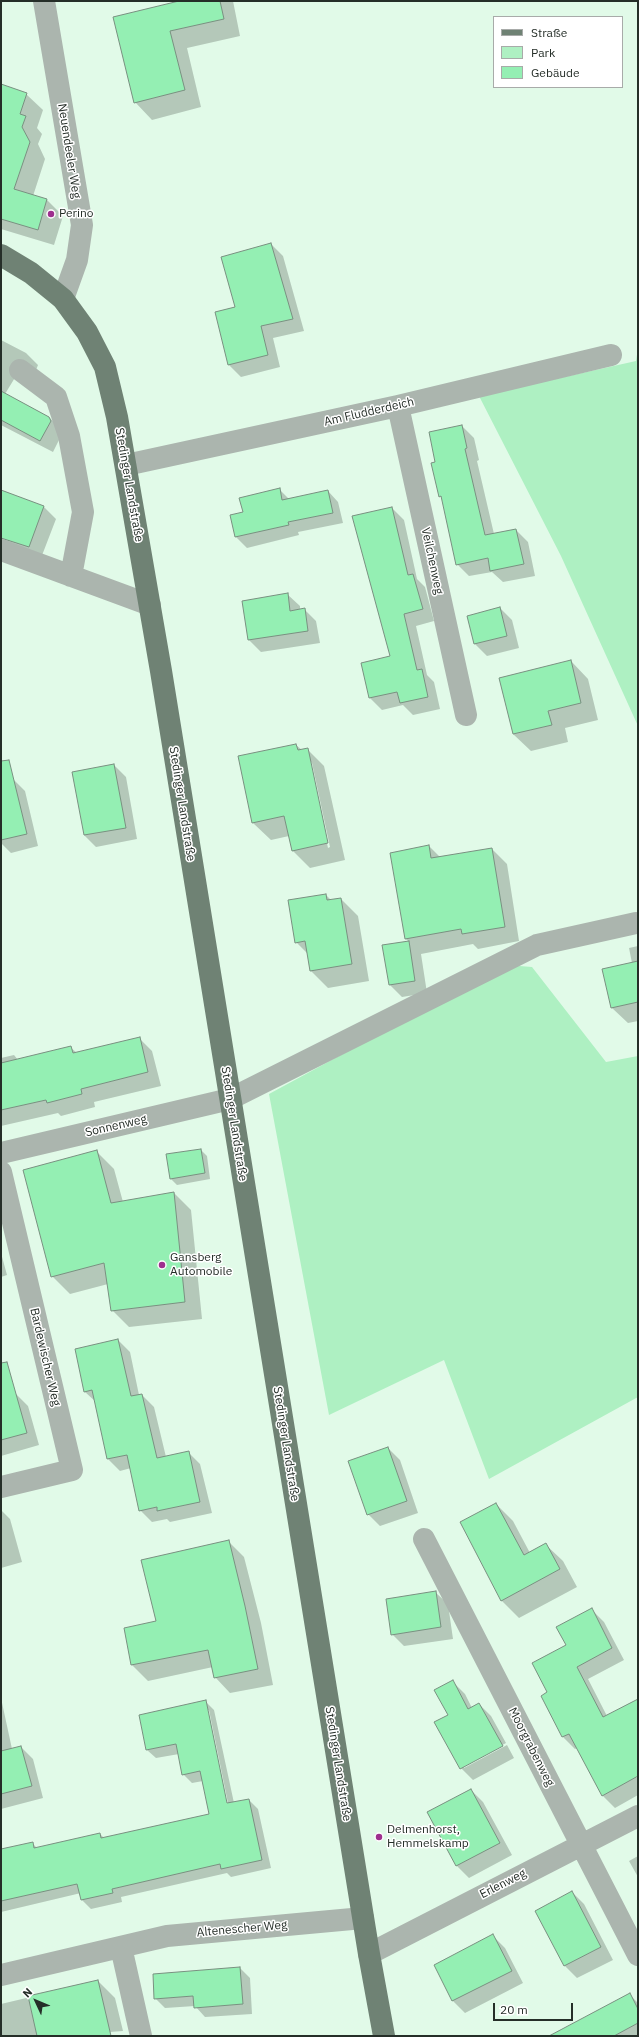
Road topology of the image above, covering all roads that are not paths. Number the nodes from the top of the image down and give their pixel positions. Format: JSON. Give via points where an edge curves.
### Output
{"nodes":[{"id":1,"x":44,"y":1,"type":"edge"},
{"id":2,"x":1,"y":255,"type":"edge"},
{"id":3,"x":63,"y":299,"type":"junction"},
{"id":4,"x":611,"y":355,"type":"dead end"},
{"id":5,"x":20,"y":370,"type":"dead end"},
{"id":6,"x":398,"y":406,"type":"junction"},
{"id":7,"x":126,"y":466,"type":"junction"},
{"id":8,"x":1,"y":550,"type":"edge"},
{"id":9,"x":71,"y":576,"type":"junction"},
{"id":10,"x":150,"y":605,"type":"junction"},
{"id":11,"x":466,"y":715,"type":"dead end"},
{"id":12,"x":636,"y":923,"type":"dead end"},
{"id":13,"x":230,"y":1099,"type":"junction"},
{"id":14,"x":1,"y":1153,"type":"edge"},
{"id":15,"x":1,"y":1172,"type":"edge"},
{"id":16,"x":1,"y":1487,"type":"edge"},
{"id":17,"x":424,"y":1539,"type":"dead end"},
{"id":18,"x":638,"y":1816,"type":"edge"},
{"id":19,"x":581,"y":1844,"type":"junction"},
{"id":20,"x":363,"y":1918,"type":"junction"},
{"id":21,"x":121,"y":1947,"type":"junction"},
{"id":22,"x":369,"y":1954,"type":"junction"},
{"id":23,"x":638,"y":1955,"type":"edge"},
{"id":24,"x":1,"y":1975,"type":"edge"},
{"id":25,"x":141,"y":2036,"type":"edge"},
{"id":26,"x":384,"y":2036,"type":"edge"}],
"edges":[{"from":1,"to":3,"type":"street","name":"Neuendeeler Weg","via":[[82,225],[77,260]]},
{"from":2,"to":3,"type":"main road","name":"Stedinger Landstraße","via":[[31,273]]},
{"from":3,"to":7,"type":"main road","name":"Stedinger Landstraße","via":[[87,332],[104,367]]},
{"from":4,"to":6,"type":"street","name":"Am Fludderdeich"},
{"from":5,"to":9,"type":"street","via":[[56,397],[69,436],[83,512]]},
{"from":6,"to":7,"type":"street","name":"Am Fludderdeich"},
{"from":6,"to":11,"type":"street","name":"Veilchenweg"},
{"from":7,"to":10,"type":"main road","name":"Stedinger Landstraße"},
{"from":8,"to":9,"type":"street"},
{"from":9,"to":10,"type":"street"},
{"from":10,"to":13,"type":"main road","name":"Stedinger Landstraße"},
{"from":12,"to":13,"type":"street","name":"Sonnenweg","via":[[537,944]]},
{"from":13,"to":14,"type":"street","name":"Sonnenweg"},
{"from":13,"to":20,"type":"main road","name":"Stedinger Landstraße"},
{"from":15,"to":16,"type":"street","name":"Bardewischer Weg","via":[[72,1470]]},
{"from":17,"to":19,"type":"street","name":"Moorgrabenweg"},
{"from":18,"to":19,"type":"street","name":"Erlenweg"},
{"from":19,"to":22,"type":"street","name":"Erlenweg"},
{"from":19,"to":23,"type":"street","name":"Moorgrabenweg"},
{"from":20,"to":21,"type":"street","name":"Altenescher Weg","via":[[167,1936]]},
{"from":20,"to":22,"type":"main road","name":"Stedinger Landstraße"},
{"from":21,"to":24,"type":"street","name":"Altenescher Weg"},
{"from":21,"to":25,"type":"street"},
{"from":22,"to":26,"type":"main road","name":"Stedinger Landstraße"}]}
